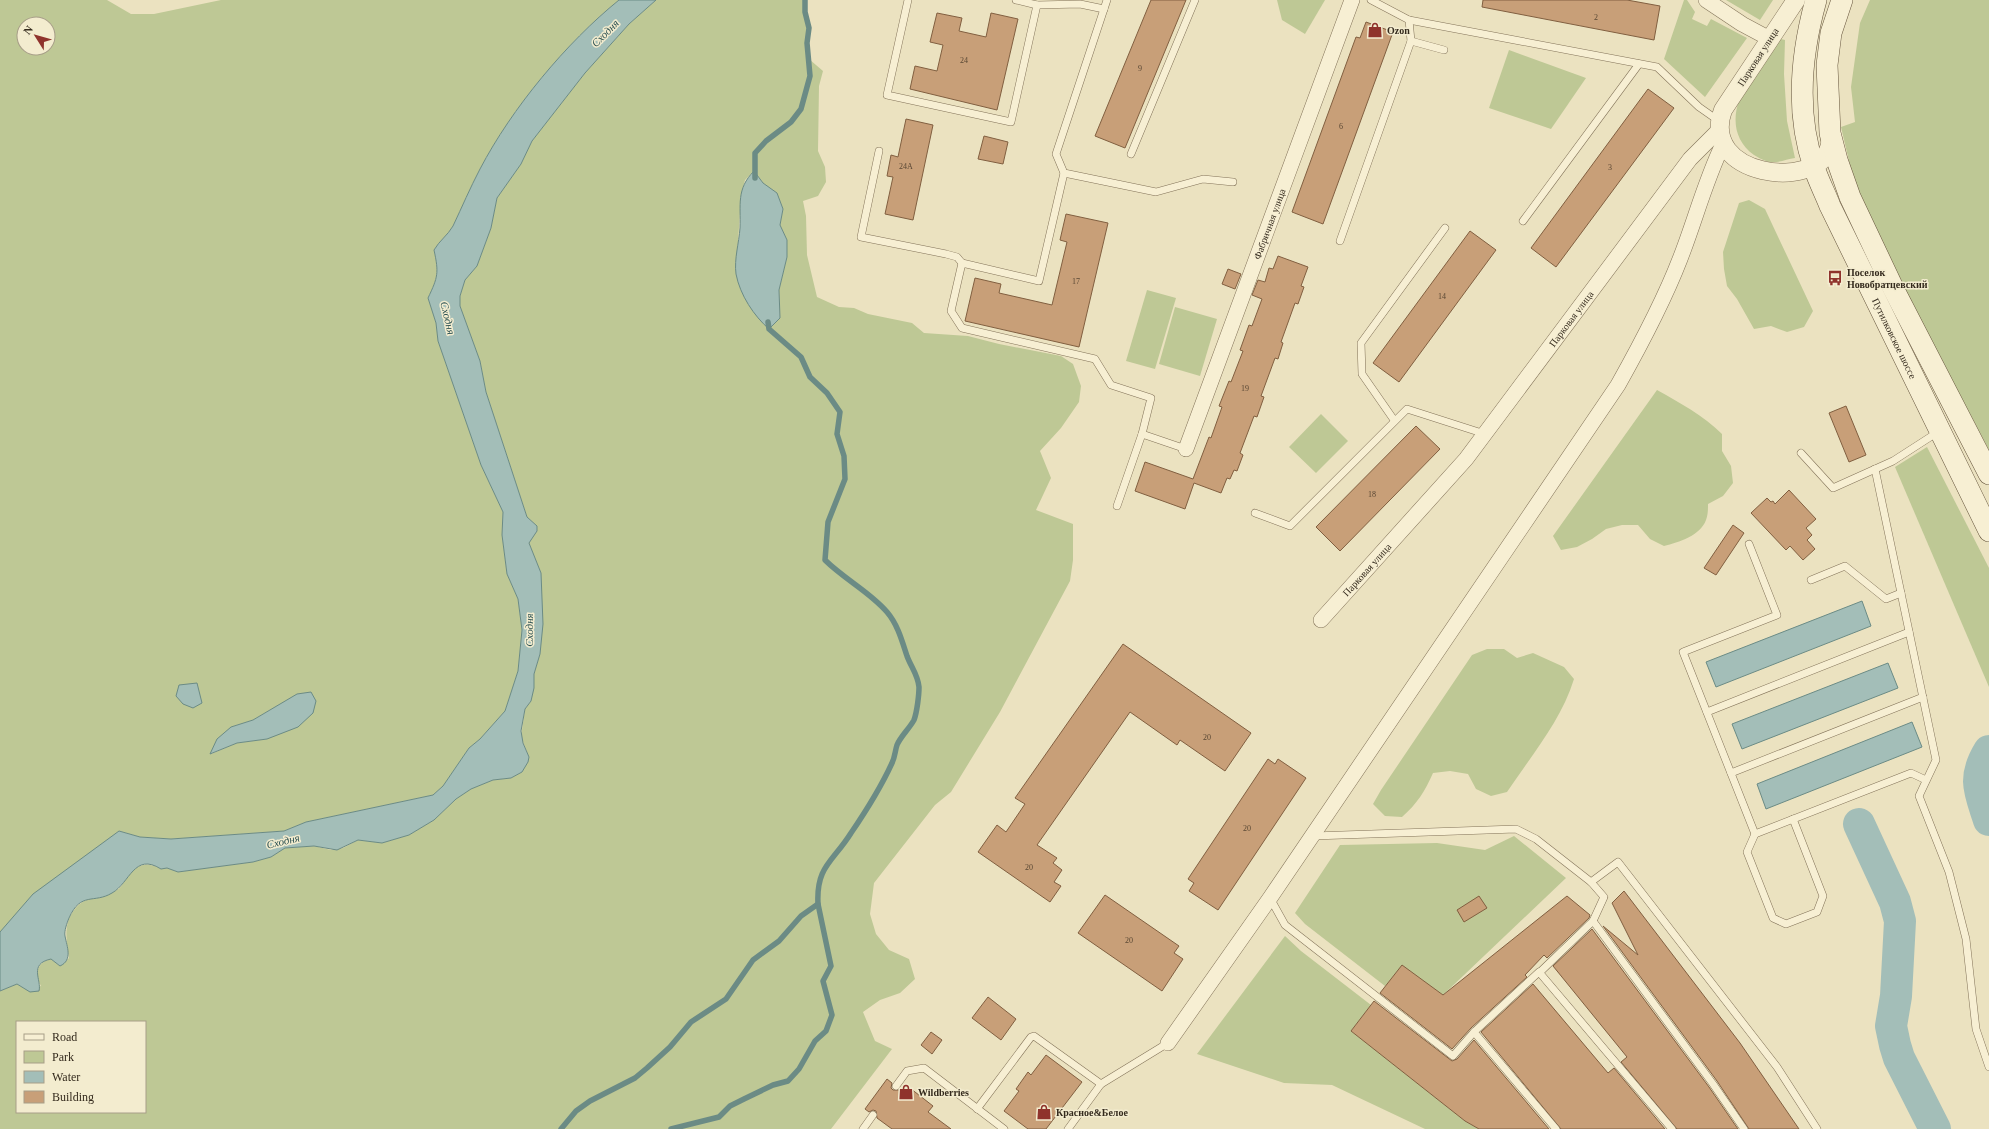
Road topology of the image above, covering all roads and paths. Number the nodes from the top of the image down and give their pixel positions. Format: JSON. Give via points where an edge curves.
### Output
{"nodes":[{"id":1,"x":908,"y":0,"type":"edge"},
{"id":2,"x":1016,"y":0,"type":"edge"},
{"id":3,"x":1107,"y":0,"type":"edge"},
{"id":4,"x":1195,"y":0,"type":"edge"},
{"id":5,"x":1352,"y":0,"type":"edge"},
{"id":6,"x":1371,"y":0,"type":"edge"},
{"id":7,"x":1706,"y":0,"type":"edge"},
{"id":8,"x":1796,"y":0,"type":"edge"},
{"id":9,"x":1816,"y":0,"type":"edge"},
{"id":10,"x":1842,"y":0,"type":"edge"},
{"id":11,"x":1037,"y":4,"type":"junction"},
{"id":12,"x":1104,"y":10,"type":"junction"},
{"id":13,"x":1409,"y":20,"type":"junction"},
{"id":14,"x":1770,"y":39,"type":"junction"},
{"id":15,"x":1411,"y":41,"type":"junction"},
{"id":16,"x":1444,"y":50,"type":"dead end"},
{"id":17,"x":1639,"y":64,"type":"junction"},
{"id":18,"x":1720,"y":132,"type":"junction"},
{"id":19,"x":1830,"y":133,"type":"junction"},
{"id":20,"x":879,"y":151,"type":"dead end"},
{"id":21,"x":1131,"y":154,"type":"dead end"},
{"id":22,"x":1814,"y":167,"type":"junction"},
{"id":23,"x":1064,"y":173,"type":"junction"},
{"id":24,"x":1233,"y":182,"type":"dead end"},
{"id":25,"x":1523,"y":220,"type":"dead end"},
{"id":26,"x":1445,"y":228,"type":"dead end"},
{"id":27,"x":1340,"y":241,"type":"dead end"},
{"id":28,"x":962,"y":263,"type":"junction"},
{"id":29,"x":1394,"y":420,"type":"junction"},
{"id":30,"x":1940,"y":430,"type":"junction"},
{"id":31,"x":1142,"y":434,"type":"junction"},
{"id":32,"x":1485,"y":434,"type":"junction"},
{"id":33,"x":1186,"y":449,"type":"joint"},
{"id":34,"x":1801,"y":453,"type":"dead end"},
{"id":35,"x":1875,"y":469,"type":"junction"},
{"id":36,"x":1989,"y":474,"type":"edge"},
{"id":37,"x":1117,"y":506,"type":"dead end"},
{"id":38,"x":1255,"y":513,"type":"dead end"},
{"id":39,"x":1989,"y":531,"type":"edge"},
{"id":40,"x":1749,"y":544,"type":"dead end"},
{"id":41,"x":1811,"y":580,"type":"dead end"},
{"id":42,"x":1901,"y":593,"type":"junction"},
{"id":43,"x":1321,"y":620,"type":"dead end"},
{"id":44,"x":1909,"y":632,"type":"junction"},
{"id":45,"x":1923,"y":697,"type":"junction"},
{"id":46,"x":1707,"y":712,"type":"junction"},
{"id":47,"x":1731,"y":773,"type":"junction"},
{"id":48,"x":1926,"y":780,"type":"junction"},
{"id":49,"x":1793,"y":819,"type":"junction"},
{"id":50,"x":1755,"y":834,"type":"junction"},
{"id":51,"x":1311,"y":836,"type":"junction"},
{"id":52,"x":1591,"y":882,"type":"junction"},
{"id":53,"x":1270,"y":898,"type":"junction"},
{"id":54,"x":1593,"y":921,"type":"junction"},
{"id":55,"x":1539,"y":973,"type":"junction"},
{"id":56,"x":1474,"y":1032,"type":"junction"},
{"id":57,"x":1168,"y":1043,"type":"joint"},
{"id":58,"x":1989,"y":1067,"type":"edge"},
{"id":59,"x":1101,"y":1084,"type":"junction"},
{"id":60,"x":896,"y":1086,"type":"dead end"},
{"id":61,"x":977,"y":1109,"type":"junction"},
{"id":62,"x":873,"y":1115,"type":"dead end"},
{"id":63,"x":863,"y":1129,"type":"edge"},
{"id":64,"x":1004,"y":1129,"type":"edge"},
{"id":65,"x":1068,"y":1129,"type":"edge"},
{"id":66,"x":1556,"y":1129,"type":"edge"},
{"id":67,"x":1672,"y":1129,"type":"edge"},
{"id":68,"x":1744,"y":1129,"type":"edge"},
{"id":69,"x":1817,"y":1129,"type":"edge"}],
"edges":[{"from":1,"to":11,"type":"lane","via":[[887,95],[1011,122]]},
{"from":2,"to":11,"type":"lane"},
{"from":3,"to":12,"type":"lane"},
{"from":4,"to":21,"type":"lane"},
{"from":5,"to":33,"type":"street","name":"Фабричная улица"},
{"from":6,"to":13,"type":"lane"},
{"from":7,"to":14,"type":"street"},
{"from":8,"to":14,"type":"street","name":"Парковая улица"},
{"from":9,"to":22,"type":"main road","name":"Путилковское шоссе","via":[[1807,31],[1802,102],[1806,136]]},
{"from":10,"to":19,"type":"main road","name":"Путилковское шоссе","via":[[1831,33],[1826,65]]},
{"from":11,"to":12,"type":"lane","via":[[1080,4]]},
{"from":12,"to":23,"type":"lane","via":[[1056,154]]},
{"from":13,"to":15,"type":"lane"},
{"from":13,"to":17,"type":"lane"},
{"from":14,"to":18,"type":"street","name":"Парковая улица","via":[[1723,110]]},
{"from":15,"to":16,"type":"lane"},
{"from":15,"to":27,"type":"lane"},
{"from":17,"to":18,"type":"lane","via":[[1657,67],[1699,107]]},
{"from":17,"to":25,"type":"lane"},
{"from":18,"to":22,"type":"street","via":[[1735,158],[1751,167],[1780,173]]},
{"from":18,"to":32,"type":"street","name":"Парковая улица","via":[[1690,159]]},
{"from":18,"to":51,"type":"street","via":[[1707,181],[1681,258],[1655,320],[1618,385]]},
{"from":19,"to":22,"type":"street","via":[[1829,148]]},
{"from":19,"to":36,"type":"main road","name":"Путилковское шоссе","via":[[1843,178],[1856,209],[1894,290]]},
{"from":20,"to":28,"type":"lane","via":[[861,237],[946,254],[957,257]]},
{"from":22,"to":30,"type":"main road","name":"Путилковское шоссе","via":[[1830,206]]},
{"from":23,"to":24,"type":"lane","via":[[1156,192],[1204,179]]},
{"from":23,"to":28,"type":"lane","via":[[1039,281]]},
{"from":26,"to":29,"type":"lane","via":[[1361,343],[1362,374]]},
{"from":28,"to":31,"type":"lane","via":[[951,311],[962,328],[1095,359],[1111,385],[1150,398]]},
{"from":29,"to":32,"type":"lane","via":[[1407,409]]},
{"from":29,"to":38,"type":"lane","via":[[1290,526]]},
{"from":30,"to":35,"type":"lane"},
{"from":30,"to":39,"type":"main road","name":"Путилковское шоссе"},
{"from":31,"to":33,"type":"lane"},
{"from":31,"to":37,"type":"lane"},
{"from":32,"to":43,"type":"street","name":"Парковая улица","via":[[1466,459]]},
{"from":34,"to":35,"type":"lane","via":[[1833,488]]},
{"from":35,"to":42,"type":"lane"},
{"from":40,"to":46,"type":"lane","via":[[1777,615],[1683,652]]},
{"from":41,"to":42,"type":"lane","via":[[1845,566],[1886,599]]},
{"from":42,"to":44,"type":"lane"},
{"from":44,"to":45,"type":"lane"},
{"from":44,"to":46,"type":"lane"},
{"from":45,"to":47,"type":"lane"},
{"from":45,"to":48,"type":"lane","via":[[1936,760]]},
{"from":46,"to":47,"type":"lane"},
{"from":47,"to":50,"type":"lane"},
{"from":48,"to":49,"type":"lane","via":[[1911,772]]},
{"from":48,"to":58,"type":"lane","via":[[1919,796],[1949,872],[1966,939],[1976,1029]]},
{"from":49,"to":50,"type":"lane"},
{"from":49,"to":50,"type":"lane","via":[[1823,896],[1816,912],[1786,924],[1773,918],[1747,852]]},
{"from":51,"to":52,"type":"lane","via":[[1516,829],[1536,839]]},
{"from":51,"to":53,"type":"street"},
{"from":52,"to":54,"type":"lane","via":[[1604,896]]},
{"from":52,"to":69,"type":"lane","via":[[1618,862],[1777,1067]]},
{"from":53,"to":56,"type":"lane","via":[[1285,925],[1453,1056]]},
{"from":53,"to":57,"type":"street"},
{"from":54,"to":55,"type":"lane"},
{"from":54,"to":68,"type":"lane"},
{"from":55,"to":56,"type":"lane"},
{"from":55,"to":67,"type":"lane"},
{"from":56,"to":66,"type":"lane"},
{"from":57,"to":59,"type":"lane"},
{"from":59,"to":61,"type":"lane","via":[[1034,1036]]},
{"from":59,"to":65,"type":"lane"},
{"from":60,"to":61,"type":"lane","via":[[907,1071],[924,1068]]},
{"from":61,"to":64,"type":"lane"},
{"from":62,"to":63,"type":"lane"}]}
